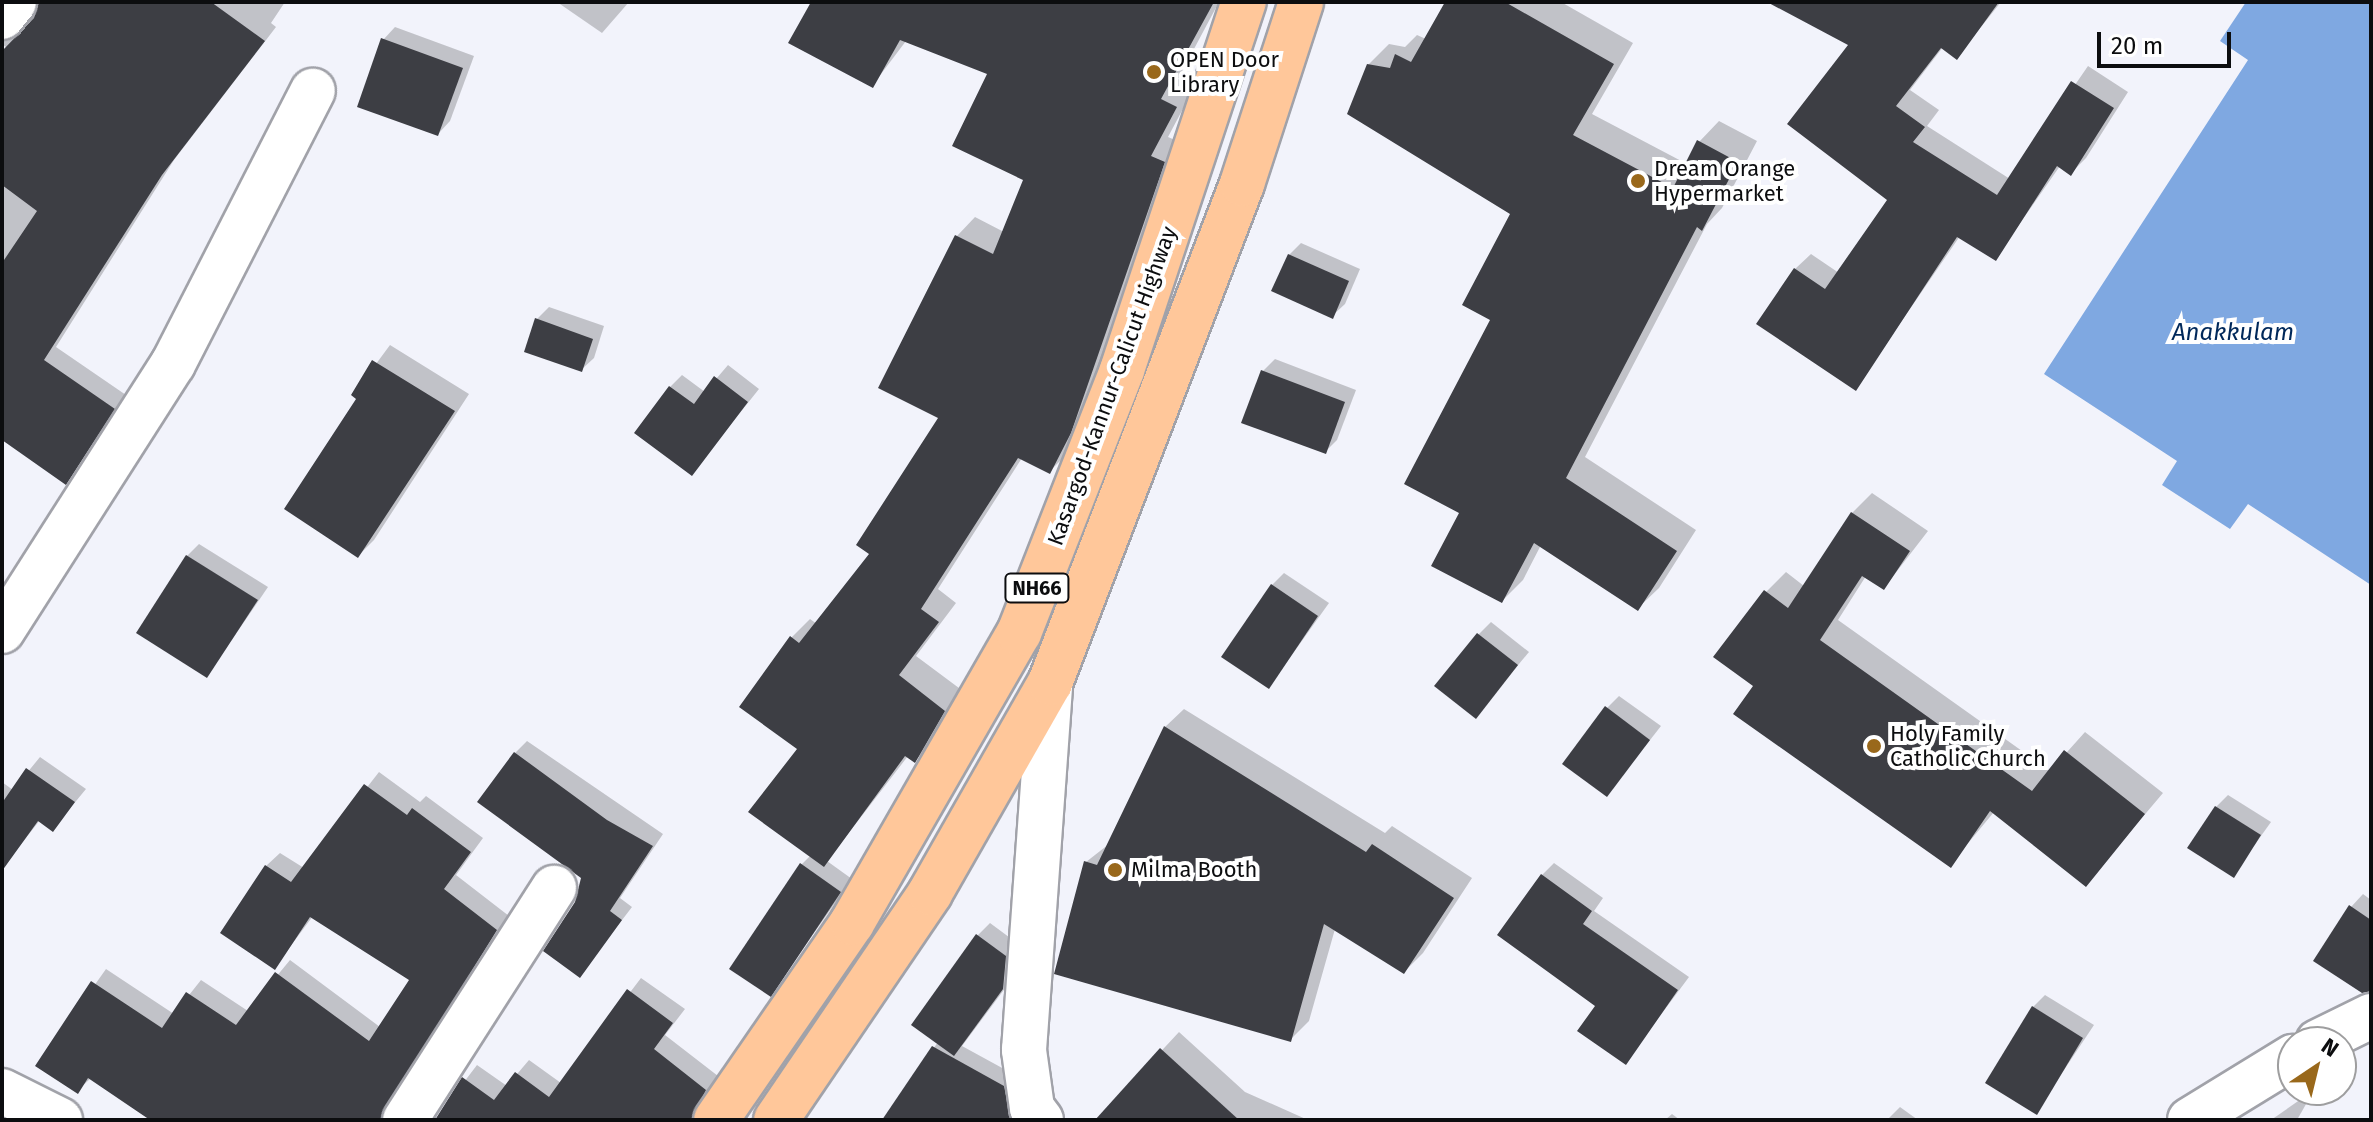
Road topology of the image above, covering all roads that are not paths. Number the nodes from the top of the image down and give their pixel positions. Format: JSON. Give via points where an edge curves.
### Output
{"nodes":[{"id":1,"x":14,"y":2,"type":"edge"},
{"id":2,"x":1244,"y":2,"type":"edge"},
{"id":3,"x":1301,"y":2,"type":"edge"},
{"id":4,"x":2,"y":17,"type":"edge"},
{"id":5,"x":313,"y":91,"type":"dead end"},
{"id":6,"x":2,"y":631,"type":"edge"},
{"id":7,"x":1050,"y":683,"type":"junction"},
{"id":8,"x":554,"y":888,"type":"dead end"},
{"id":9,"x":2371,"y":1016,"type":"edge"},
{"id":10,"x":2351,"y":1026,"type":"edge"},
{"id":11,"x":2277,"y":1067,"type":"edge"},
{"id":12,"x":2,"y":1091,"type":"edge"},
{"id":13,"x":60,"y":1120,"type":"edge"},
{"id":14,"x":405,"y":1120,"type":"edge"},
{"id":15,"x":716,"y":1120,"type":"edge"},
{"id":16,"x":776,"y":1120,"type":"edge"},
{"id":17,"x":1041,"y":1120,"type":"edge"},
{"id":18,"x":2190,"y":1120,"type":"edge"}],
"edges":[{"from":1,"to":4,"type":"street"},
{"from":2,"to":15,"type":"highway","name":"Kasargod-Kannur-Calicut Highway","number":"NH66","via":[[1122,370],[1019,633],[852,923]]},
{"from":3,"to":7,"type":"highway","number":"NH66","via":[[1242,184]]},
{"from":5,"to":6,"type":"street","via":[[173,364]]},
{"from":7,"to":16,"type":"highway","number":"NH66","via":[[930,893]]},
{"from":7,"to":17,"type":"street","via":[[1024,1050],[1032,1108]]},
{"from":8,"to":14,"type":"street"},
{"from":9,"to":10,"type":"street"},
{"from":11,"to":18,"type":"street"},
{"from":12,"to":13,"type":"street"}]}
